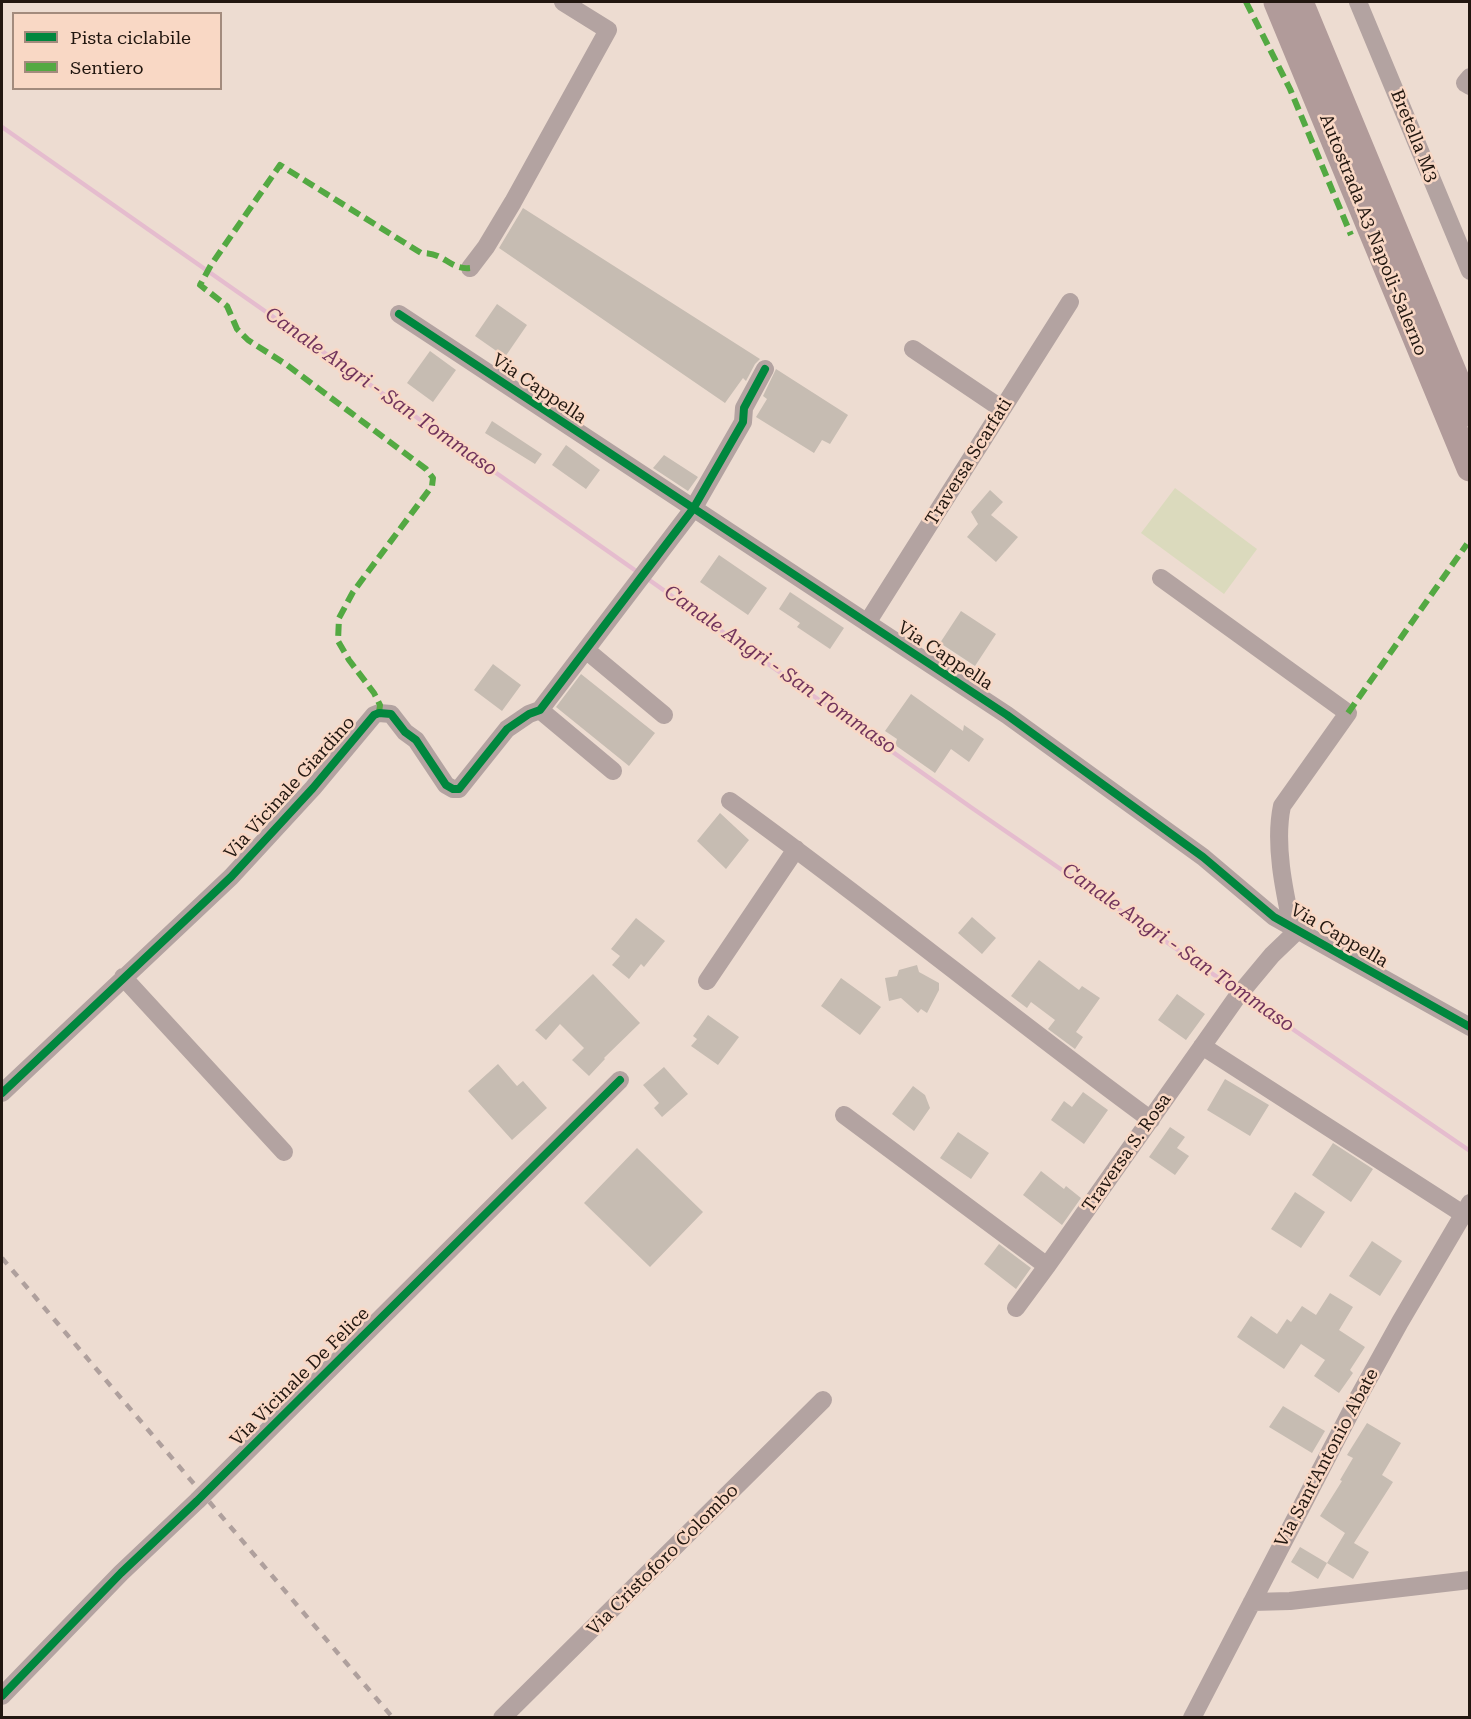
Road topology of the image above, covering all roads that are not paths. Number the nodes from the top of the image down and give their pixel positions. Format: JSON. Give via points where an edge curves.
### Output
{"nodes":[{"id":1,"x":563,"y":2,"type":"edge"},
{"id":2,"x":1277,"y":2,"type":"edge"},
{"id":3,"x":1300,"y":2,"type":"edge"},
{"id":4,"x":1358,"y":2,"type":"edge"},
{"id":5,"x":1470,"y":77,"type":"edge"},
{"id":6,"x":1470,"y":86,"type":"edge"},
{"id":7,"x":470,"y":268,"type":"dead end"},
{"id":8,"x":1470,"y":272,"type":"edge"},
{"id":9,"x":1070,"y":302,"type":"dead end"},
{"id":10,"x":399,"y":314,"type":"dead end"},
{"id":11,"x":913,"y":349,"type":"dead end"},
{"id":12,"x":765,"y":369,"type":"dead end"},
{"id":13,"x":1002,"y":410,"type":"junction"},
{"id":14,"x":1470,"y":413,"type":"edge"},
{"id":15,"x":1470,"y":468,"type":"edge"},
{"id":16,"x":693,"y":509,"type":"junction"},
{"id":17,"x":1161,"y":578,"type":"dead end"},
{"id":18,"x":867,"y":623,"type":"junction"},
{"id":19,"x":586,"y":650,"type":"junction"},
{"id":20,"x":540,"y":710,"type":"junction"},
{"id":21,"x":664,"y":715,"type":"dead end"},
{"id":22,"x":613,"y":771,"type":"dead end"},
{"id":23,"x":730,"y":801,"type":"dead end"},
{"id":24,"x":796,"y":849,"type":"junction"},
{"id":25,"x":1295,"y":928,"type":"junction"},
{"id":26,"x":123,"y":977,"type":"junction"},
{"id":27,"x":707,"y":981,"type":"dead end"},
{"id":28,"x":1470,"y":1027,"type":"edge"},
{"id":29,"x":1202,"y":1046,"type":"junction"},
{"id":30,"x":620,"y":1080,"type":"dead end"},
{"id":31,"x":2,"y":1093,"type":"edge"},
{"id":32,"x":844,"y":1115,"type":"dead end"},
{"id":33,"x":1151,"y":1120,"type":"junction"},
{"id":34,"x":284,"y":1152,"type":"dead end"},
{"id":35,"x":1466,"y":1209,"type":"edge"},
{"id":36,"x":1047,"y":1266,"type":"junction"},
{"id":37,"x":1016,"y":1308,"type":"dead end"},
{"id":38,"x":823,"y":1400,"type":"dead end"},
{"id":39,"x":1470,"y":1580,"type":"edge"},
{"id":40,"x":1252,"y":1602,"type":"junction"},
{"id":41,"x":2,"y":1696,"type":"edge"},
{"id":42,"x":502,"y":1718,"type":"edge"},
{"id":43,"x":1192,"y":1718,"type":"edge"}],
"edges":[{"from":1,"to":7,"type":"street","via":[[608,30],[513,202]]},
{"from":2,"to":15,"type":"highway","name":"Autostrada A3 Napoli-Salerno"},
{"from":3,"to":14,"type":"highway","name":"Autostrada A3 Napoli-Salerno"},
{"from":4,"to":8,"type":"street","name":"Bretella M3"},
{"from":5,"to":6,"type":"street","via":[[1466,83]]},
{"from":9,"to":13,"type":"street","name":"Traversa Scarfati"},
{"from":10,"to":16,"type":"street","name":"Via Cappella"},
{"from":11,"to":13,"type":"street"},
{"from":12,"to":16,"type":"street","name":"Via Vicinale Giardino","via":[[744,408],[743,422]]},
{"from":13,"to":18,"type":"street","name":"Traversa Scarfati"},
{"from":16,"to":18,"type":"street","name":"Via Cappella"},
{"from":16,"to":19,"type":"street","name":"Via Vicinale Giardino"},
{"from":17,"to":25,"type":"street","via":[[1348,713],[1280,814],[1283,887]]},
{"from":18,"to":25,"type":"street","name":"Via Cappella","via":[[1007,715],[1203,856],[1274,917]]},
{"from":19,"to":20,"type":"street","name":"Via Vicinale Giardino"},
{"from":19,"to":21,"type":"street"},
{"from":20,"to":22,"type":"street"},
{"from":20,"to":26,"type":"street","name":"Via Vicinale Giardino","via":[[507,729],[459,789],[447,785],[416,740],[391,714],[374,715],[238,868]]},
{"from":23,"to":24,"type":"street"},
{"from":24,"to":27,"type":"street"},
{"from":24,"to":33,"type":"street"},
{"from":25,"to":28,"type":"street","name":"Via Cappella"},
{"from":25,"to":29,"type":"street","name":"Traversa S. Rosa"},
{"from":26,"to":31,"type":"street","name":"Via Vicinale Giardino"},
{"from":26,"to":34,"type":"street"},
{"from":29,"to":33,"type":"street","name":"Traversa S. Rosa"},
{"from":29,"to":35,"type":"street"},
{"from":30,"to":41,"type":"street","name":"Via Vicinale De Felice","via":[[121,1573]]},
{"from":32,"to":36,"type":"street"},
{"from":33,"to":36,"type":"street","name":"Traversa S. Rosa"},
{"from":35,"to":40,"type":"street","name":"Via Sant'Antonio Abate","via":[[1364,1387]]},
{"from":36,"to":37,"type":"street","name":"Traversa S. Rosa"},
{"from":38,"to":42,"type":"street","name":"Via Cristoforo Colombo"},
{"from":39,"to":40,"type":"street"},
{"from":40,"to":43,"type":"street","name":"Via Sant'Antonio Abate"}]}
